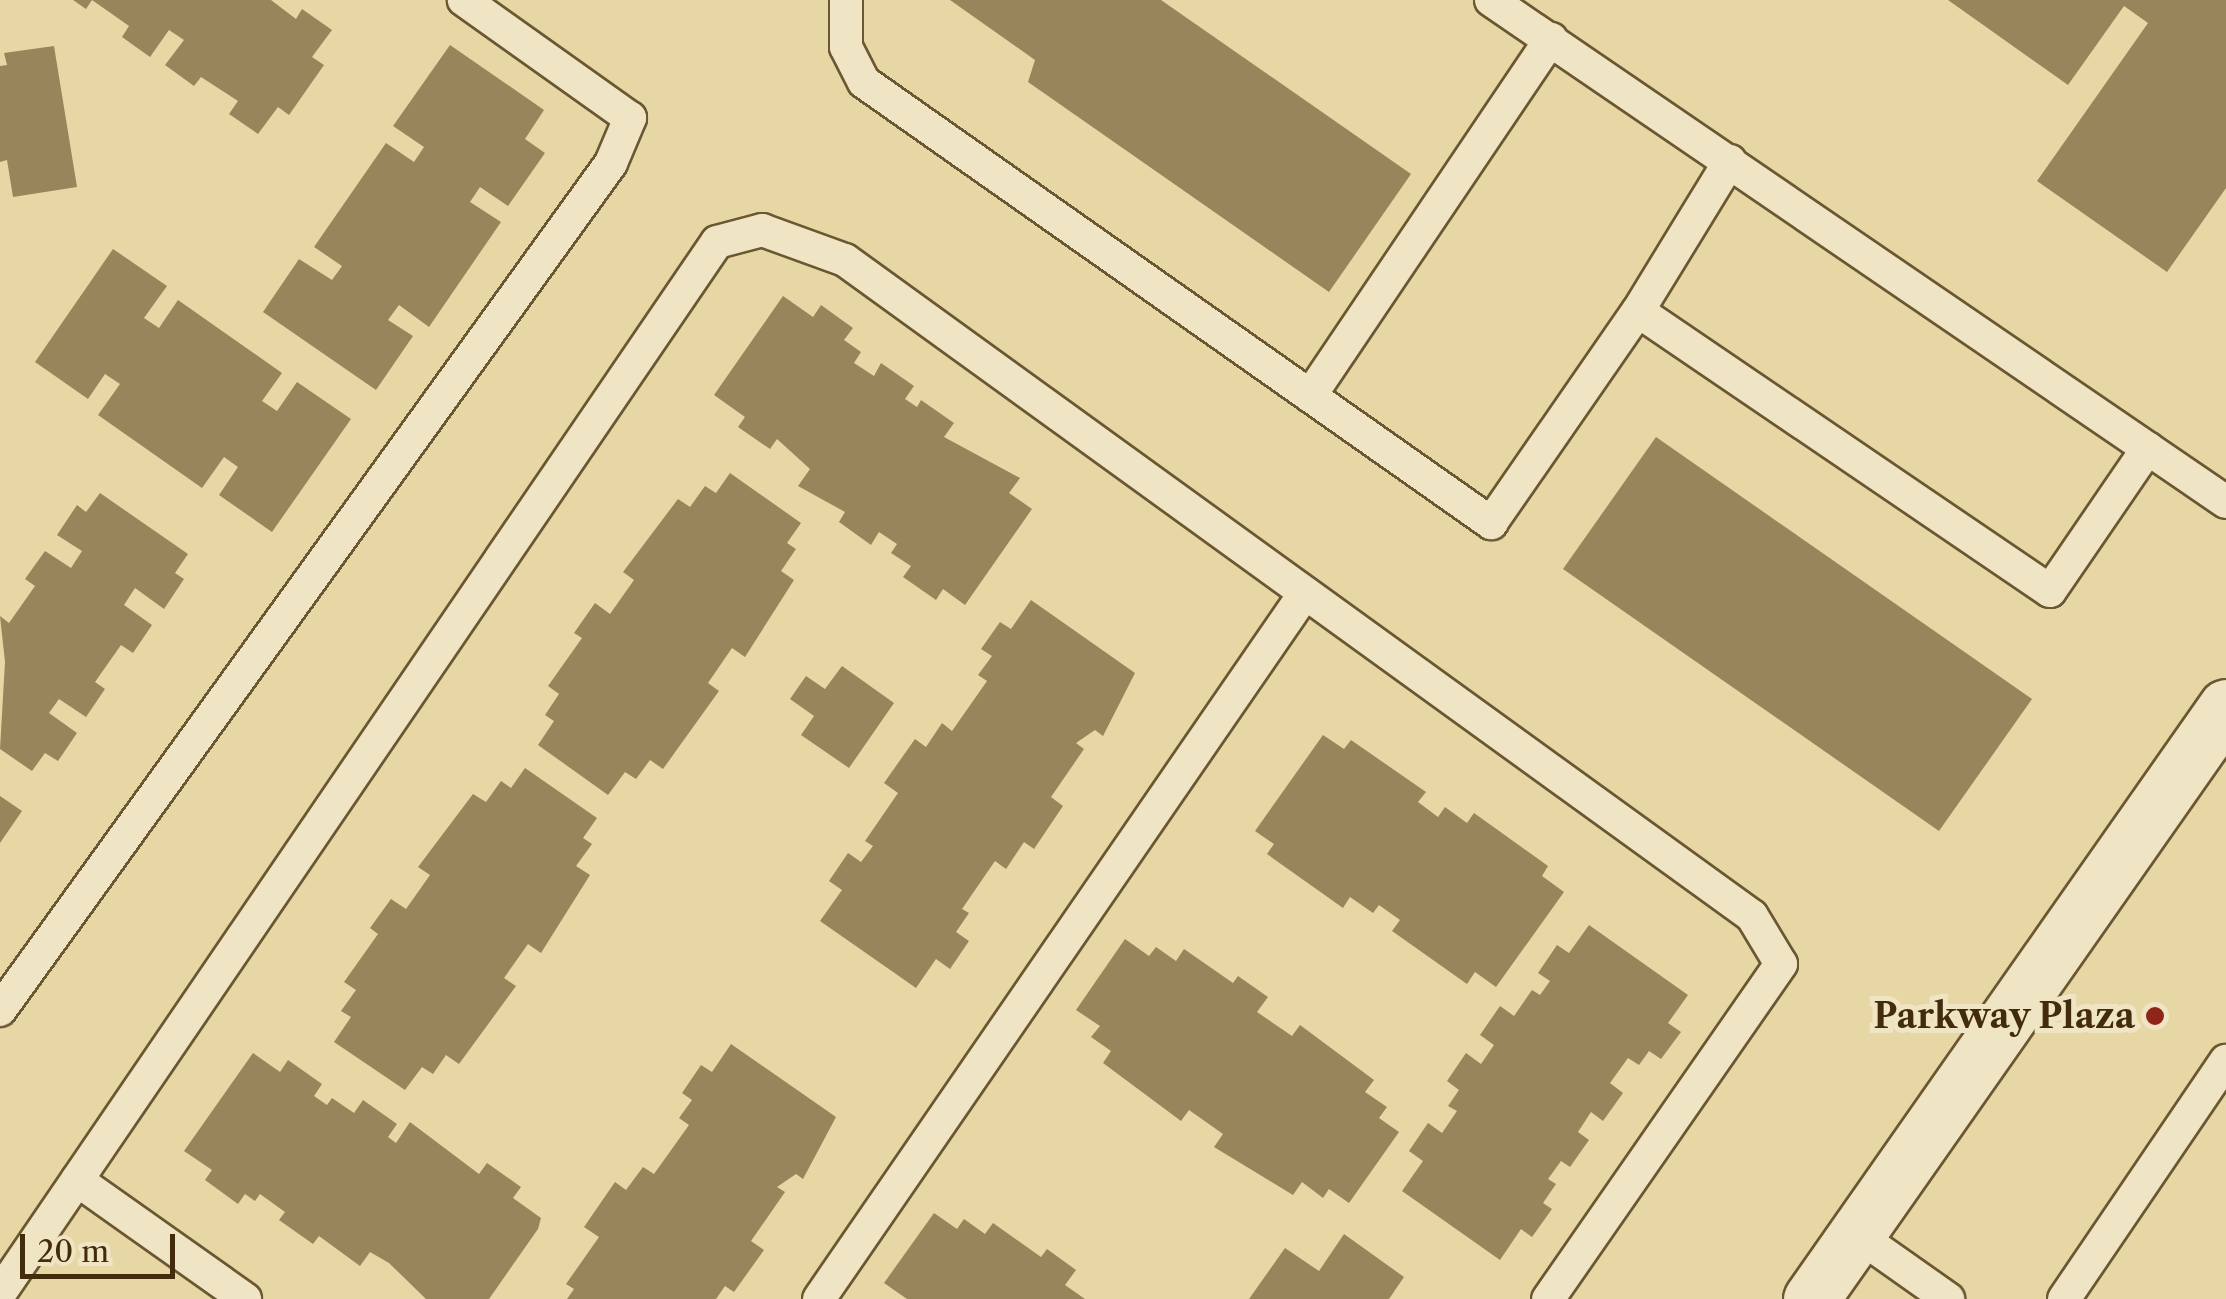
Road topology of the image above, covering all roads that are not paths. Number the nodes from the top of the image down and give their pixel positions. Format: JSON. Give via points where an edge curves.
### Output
{"nodes":[{"id":1,"x":464,"y":0,"type":"edge"},
{"id":2,"x":846,"y":0,"type":"edge"},
{"id":3,"x":1491,"y":0,"type":"edge"},
{"id":4,"x":1551,"y":39,"type":"junction"},
{"id":5,"x":1730,"y":161,"type":"junction"},
{"id":6,"x":1638,"y":311,"type":"junction"},
{"id":7,"x":1310,"y":396,"type":"junction"},
{"id":8,"x":2148,"y":448,"type":"junction"},
{"id":9,"x":2226,"y":502,"type":"edge"},
{"id":10,"x":1305,"y":593,"type":"junction"},
{"id":11,"x":2226,"y":707,"type":"edge"},
{"id":12,"x":0,"y":1010,"type":"edge"},
{"id":13,"x":2226,"y":1061,"type":"edge"},
{"id":14,"x":78,"y":1180,"type":"junction"},
{"id":15,"x":1856,"y":1234,"type":"junction"},
{"id":16,"x":0,"y":1293,"type":"edge"},
{"id":17,"x":245,"y":1299,"type":"edge"},
{"id":18,"x":819,"y":1299,"type":"edge"},
{"id":19,"x":1548,"y":1299,"type":"edge"},
{"id":20,"x":1811,"y":1299,"type":"edge"},
{"id":21,"x":1948,"y":1299,"type":"edge"},
{"id":22,"x":2064,"y":1299,"type":"edge"}],
"edges":[{"from":1,"to":12,"type":"lane","via":[[630,118],[611,163]]},
{"from":2,"to":7,"type":"lane","via":[[846,46],[864,82]]},
{"from":3,"to":4,"type":"lane"},
{"from":4,"to":5,"type":"lane"},
{"from":4,"to":7,"type":"lane"},
{"from":5,"to":6,"type":"lane"},
{"from":5,"to":8,"type":"lane"},
{"from":6,"to":7,"type":"lane","via":[[1492,523]]},
{"from":6,"to":8,"type":"lane","via":[[2050,591]]},
{"from":8,"to":9,"type":"lane"},
{"from":10,"to":14,"type":"lane","via":[[846,260],[762,230],[718,242]]},
{"from":10,"to":18,"type":"lane"},
{"from":10,"to":19,"type":"lane","via":[[1752,916],[1781,964]]},
{"from":11,"to":15,"type":"main road"},
{"from":13,"to":22,"type":"lane"},
{"from":14,"to":16,"type":"lane"},
{"from":14,"to":17,"type":"lane"},
{"from":15,"to":20,"type":"main road"},
{"from":15,"to":21,"type":"lane"}]}
